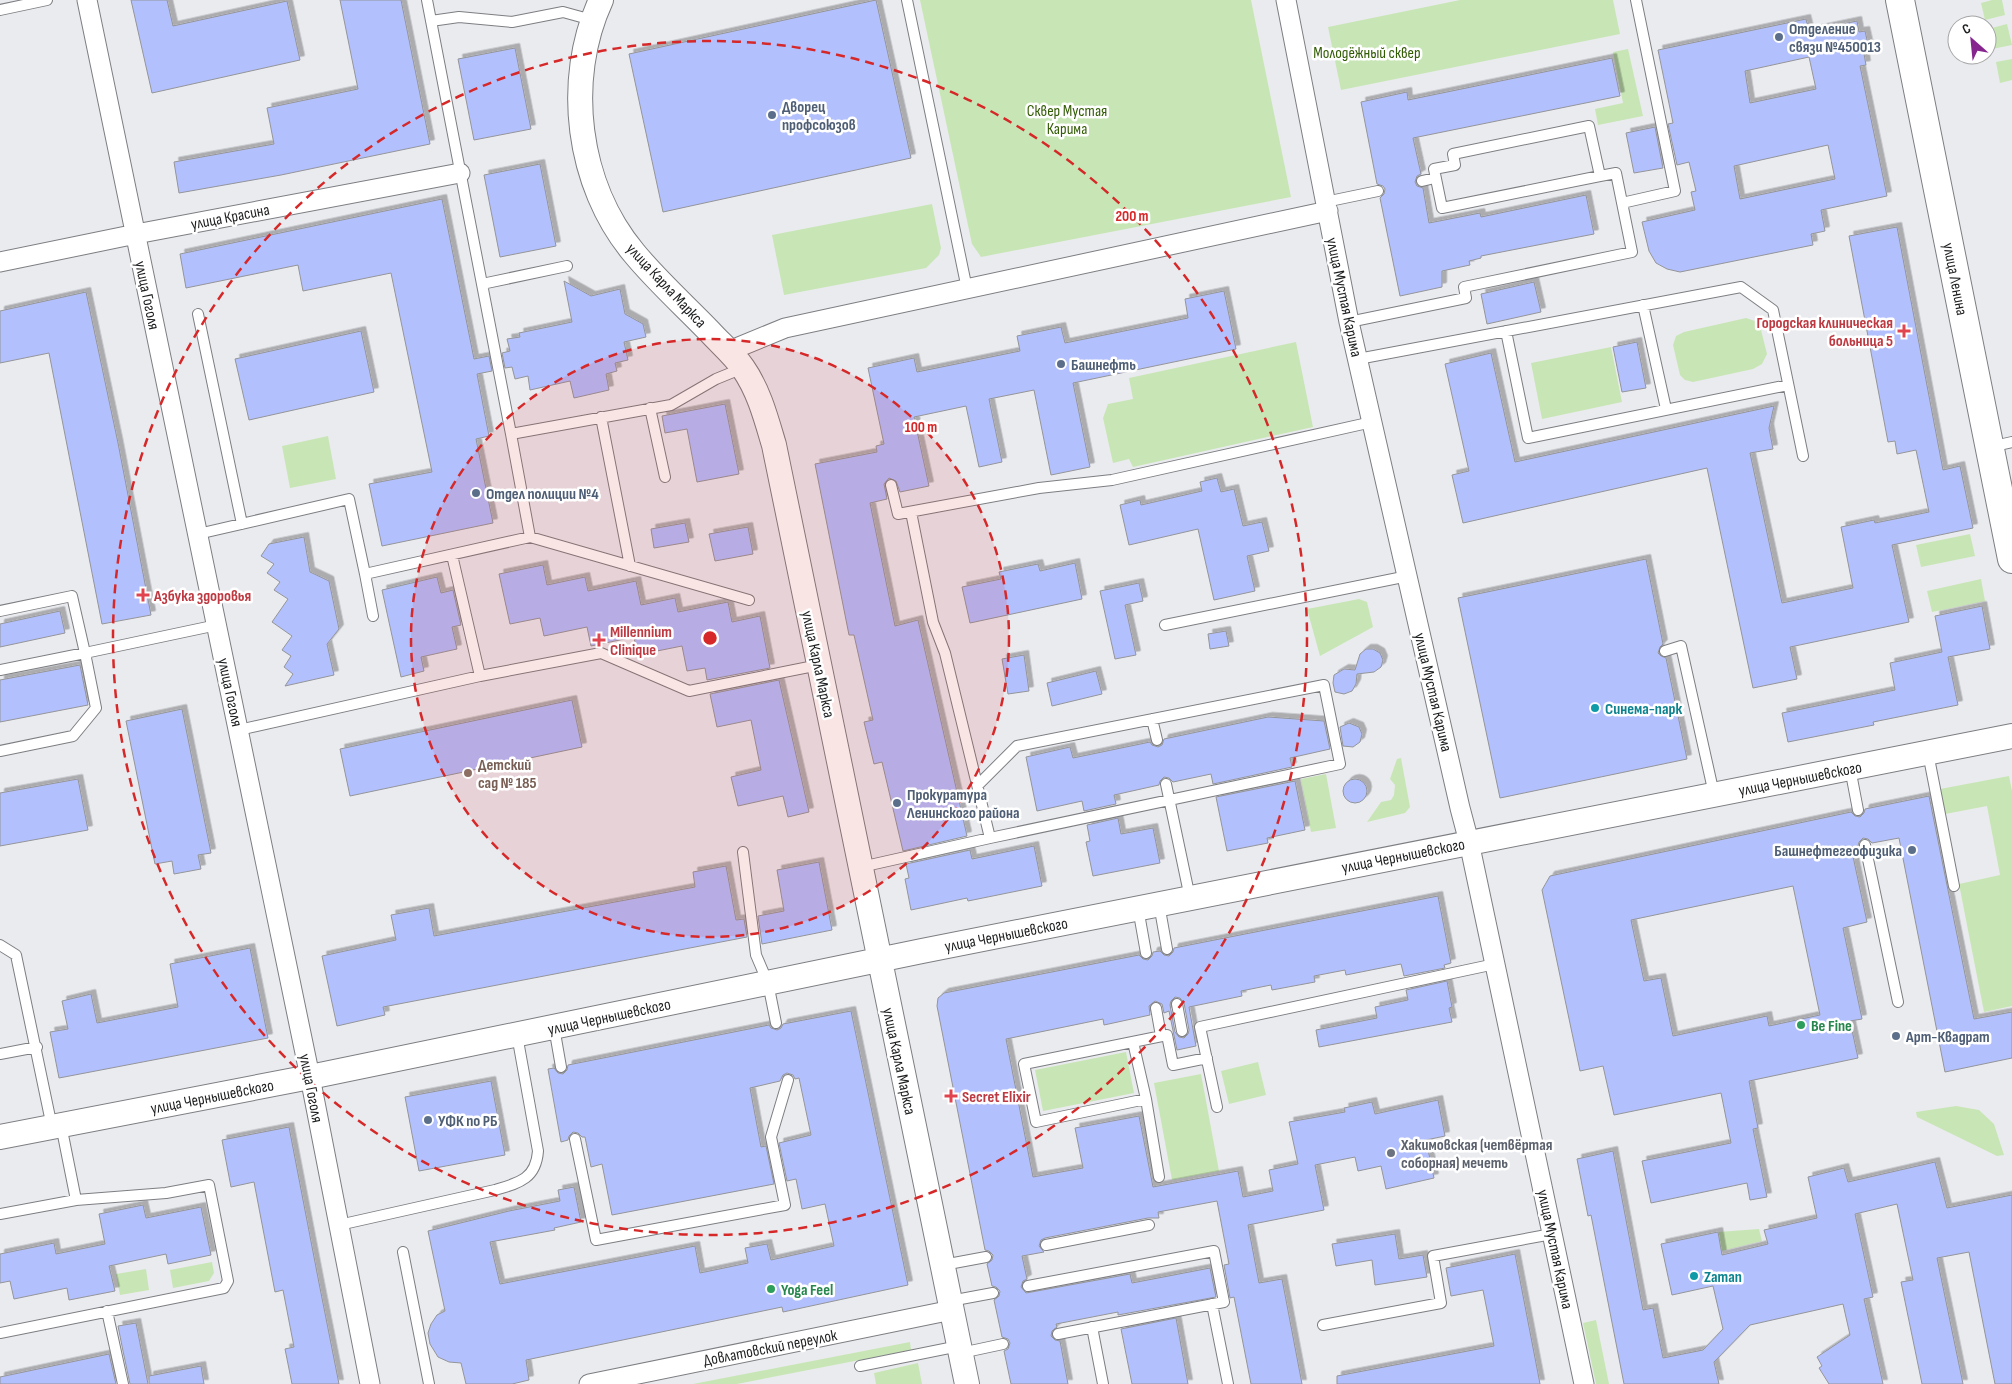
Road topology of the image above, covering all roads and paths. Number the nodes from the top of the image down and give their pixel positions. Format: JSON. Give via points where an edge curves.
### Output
{"nodes":[{"id":1,"x":47,"y":0,"type":"edge"},
{"id":2,"x":87,"y":0,"type":"edge"},
{"id":3,"x":427,"y":0,"type":"edge"},
{"id":4,"x":907,"y":0,"type":"edge"},
{"id":5,"x":1286,"y":0,"type":"edge"},
{"id":6,"x":1636,"y":0,"type":"edge"},
{"id":7,"x":1900,"y":0,"type":"edge"},
{"id":8,"x":0,"y":10,"type":"edge"},
{"id":9,"x":596,"y":10,"type":"edge"},
{"id":10,"x":431,"y":21,"type":"junction"},
{"id":11,"x":460,"y":173,"type":"junction"},
{"id":12,"x":1600,"y":176,"type":"junction"},
{"id":13,"x":1435,"y":178,"type":"junction"},
{"id":14,"x":1422,"y":181,"type":"dead end"},
{"id":15,"x":1378,"y":190,"type":"dead end"},
{"id":16,"x":1622,"y":203,"type":"junction"},
{"id":17,"x":1327,"y":207,"type":"junction"},
{"id":18,"x":136,"y":234,"type":"junction"},
{"id":19,"x":0,"y":262,"type":"edge"},
{"id":20,"x":567,"y":266,"type":"dead end"},
{"id":21,"x":482,"y":284,"type":"junction"},
{"id":22,"x":967,"y":289,"type":"junction"},
{"id":23,"x":1643,"y":305,"type":"junction"},
{"id":24,"x":198,"y":314,"type":"dead end"},
{"id":25,"x":1349,"y":322,"type":"junction"},
{"id":26,"x":1506,"y":331,"type":"junction"},
{"id":27,"x":1358,"y":359,"type":"junction"},
{"id":28,"x":736,"y":360,"type":"junction"},
{"id":29,"x":1788,"y":385,"type":"junction"},
{"id":30,"x":650,"y":408,"type":"junction"},
{"id":31,"x":1666,"y":409,"type":"junction"},
{"id":32,"x":601,"y":417,"type":"junction"},
{"id":33,"x":1372,"y":422,"type":"junction"},
{"id":34,"x":511,"y":434,"type":"junction"},
{"id":35,"x":2001,"y":445,"type":"edge"},
{"id":36,"x":1803,"y":456,"type":"dead end"},
{"id":37,"x":665,"y":477,"type":"dead end"},
{"id":38,"x":891,"y":485,"type":"dead end"},
{"id":39,"x":911,"y":512,"type":"junction"},
{"id":40,"x":242,"y":524,"type":"junction"},
{"id":41,"x":198,"y":534,"type":"junction"},
{"id":42,"x":530,"y":537,"type":"junction"},
{"id":43,"x":452,"y":555,"type":"junction"},
{"id":44,"x":2012,"y":559,"type":"edge"},
{"id":45,"x":630,"y":566,"type":"junction"},
{"id":46,"x":364,"y":574,"type":"junction"},
{"id":47,"x":1408,"y":576,"type":"junction"},
{"id":48,"x":749,"y":600,"type":"dead end"},
{"id":49,"x":0,"y":611,"type":"edge"},
{"id":50,"x":373,"y":616,"type":"dead end"},
{"id":51,"x":217,"y":626,"type":"junction"},
{"id":52,"x":1165,"y":626,"type":"dead end"},
{"id":53,"x":1665,"y":651,"type":"dead end"},
{"id":54,"x":85,"y":653,"type":"junction"},
{"id":55,"x":819,"y":665,"type":"junction"},
{"id":56,"x":0,"y":670,"type":"edge"},
{"id":57,"x":480,"y":676,"type":"junction"},
{"id":58,"x":1152,"y":719,"type":"junction"},
{"id":59,"x":239,"y":730,"type":"junction"},
{"id":60,"x":2012,"y":736,"type":"edge"},
{"id":61,"x":1157,"y":740,"type":"dead end"},
{"id":62,"x":0,"y":751,"type":"edge"},
{"id":63,"x":1928,"y":753,"type":"junction"},
{"id":64,"x":1850,"y":768,"type":"junction"},
{"id":65,"x":1166,"y":784,"type":"dead end"},
{"id":66,"x":978,"y":785,"type":"junction"},
{"id":67,"x":1714,"y":794,"type":"junction"},
{"id":68,"x":1169,"y":800,"type":"junction"},
{"id":69,"x":1858,"y":810,"type":"dead end"},
{"id":70,"x":990,"y":838,"type":"junction"},
{"id":71,"x":1469,"y":842,"type":"junction"},
{"id":72,"x":1865,"y":845,"type":"dead end"},
{"id":73,"x":743,"y":852,"type":"dead end"},
{"id":74,"x":861,"y":867,"type":"junction"},
{"id":75,"x":1954,"y":886,"type":"dead end"},
{"id":76,"x":1190,"y":898,"type":"junction"},
{"id":77,"x":1148,"y":906,"type":"junction"},
{"id":78,"x":0,"y":945,"type":"edge"},
{"id":79,"x":1167,"y":949,"type":"dead end"},
{"id":80,"x":1146,"y":953,"type":"dead end"},
{"id":81,"x":879,"y":960,"type":"junction"},
{"id":82,"x":1495,"y":964,"type":"junction"},
{"id":83,"x":768,"y":983,"type":"junction"},
{"id":84,"x":1898,"y":1002,"type":"dead end"},
{"id":85,"x":1177,"y":1004,"type":"dead end"},
{"id":86,"x":1156,"y":1008,"type":"dead end"},
{"id":87,"x":776,"y":1023,"type":"dead end"},
{"id":88,"x":554,"y":1027,"type":"junction"},
{"id":89,"x":1182,"y":1031,"type":"dead end"},
{"id":90,"x":517,"y":1035,"type":"junction"},
{"id":91,"x":1161,"y":1036,"type":"junction"},
{"id":92,"x":1133,"y":1042,"type":"junction"},
{"id":93,"x":37,"y":1047,"type":"junction"},
{"id":94,"x":0,"y":1054,"type":"edge"},
{"id":95,"x":1206,"y":1058,"type":"junction"},
{"id":96,"x":562,"y":1067,"type":"dead end"},
{"id":97,"x":310,"y":1077,"type":"junction"},
{"id":98,"x":788,"y":1080,"type":"dead end"},
{"id":99,"x":1146,"y":1099,"type":"junction"},
{"id":100,"x":1217,"y":1107,"type":"dead end"},
{"id":101,"x":56,"y":1126,"type":"junction"},
{"id":102,"x":0,"y":1136,"type":"edge"},
{"id":103,"x":575,"y":1139,"type":"dead end"},
{"id":104,"x":1160,"y":1178,"type":"dead end"},
{"id":105,"x":76,"y":1200,"type":"junction"},
{"id":106,"x":0,"y":1214,"type":"edge"},
{"id":107,"x":1149,"y":1225,"type":"dead end"},
{"id":108,"x":339,"y":1226,"type":"junction"},
{"id":109,"x":1552,"y":1234,"type":"junction"},
{"id":110,"x":1046,"y":1245,"type":"dead end"},
{"id":111,"x":404,"y":1252,"type":"dead end"},
{"id":112,"x":986,"y":1257,"type":"dead end"},
{"id":113,"x":943,"y":1265,"type":"junction"},
{"id":114,"x":1028,"y":1286,"type":"dead end"},
{"id":115,"x":993,"y":1293,"type":"dead end"},
{"id":116,"x":1212,"y":1304,"type":"junction"},
{"id":117,"x":951,"y":1306,"type":"junction"},
{"id":118,"x":107,"y":1311,"type":"junction"},
{"id":119,"x":1323,"y":1325,"type":"dead end"},
{"id":120,"x":1092,"y":1327,"type":"junction"},
{"id":121,"x":0,"y":1334,"type":"edge"},
{"id":122,"x":1058,"y":1334,"type":"dead end"},
{"id":123,"x":1003,"y":1344,"type":"dead end"},
{"id":124,"x":960,"y":1349,"type":"junction"},
{"id":125,"x":860,"y":1366,"type":"dead end"},
{"id":126,"x":595,"y":1383,"type":"edge"},
{"id":127,"x":122,"y":1384,"type":"edge"},
{"id":128,"x":370,"y":1384,"type":"edge"},
{"id":129,"x":429,"y":1384,"type":"edge"},
{"id":130,"x":967,"y":1384,"type":"edge"},
{"id":131,"x":1103,"y":1384,"type":"edge"},
{"id":132,"x":1228,"y":1384,"type":"edge"},
{"id":133,"x":1584,"y":1384,"type":"edge"}],
"edges":[{"from":1,"to":8,"type":"lane"},
{"from":2,"to":18,"type":"street","name":"улица Гоголя"},
{"from":3,"to":10,"type":"lane"},
{"from":4,"to":22,"type":"lane"},
{"from":5,"to":17,"type":"street","name":"улица Мустая Карима"},
{"from":6,"to":16,"type":"lane","via":[[1676,191]]},
{"from":7,"to":35,"type":"main road","name":"улица Ленина"},
{"from":9,"to":10,"type":"lane","via":[[563,12],[512,22],[458,17]]},
{"from":9,"to":28,"type":"street","name":"улица Карла Маркса","via":[[582,66],[579,112],[589,162],[603,204],[615,228],[634,253]]},
{"from":10,"to":11,"type":"lane"},
{"from":11,"to":18,"type":"street","name":"улица Красина"},
{"from":11,"to":21,"type":"lane"},
{"from":12,"to":13,"type":"lane","via":[[1442,208]]},
{"from":12,"to":13,"type":"lane","via":[[1589,126],[1453,154],[1455,164],[1434,169]]},
{"from":12,"to":16,"type":"lane","via":[[1616,173]]},
{"from":13,"to":14,"type":"lane"},
{"from":15,"to":17,"type":"lane"},
{"from":16,"to":25,"type":"lane","via":[[1632,252],[1464,287],[1466,298]]},
{"from":17,"to":22,"type":"street"},
{"from":17,"to":25,"type":"street","name":"улица Мустая Карима"},
{"from":18,"to":19,"type":"street","name":"улица Красина"},
{"from":18,"to":41,"type":"street","name":"улица Гоголя"},
{"from":20,"to":21,"type":"lane"},
{"from":21,"to":34,"type":"lane"},
{"from":22,"to":28,"type":"street","via":[[786,328]]},
{"from":23,"to":26,"type":"lane"},
{"from":23,"to":29,"type":"lane","via":[[1741,287],[1773,310]]},
{"from":23,"to":31,"type":"lane"},
{"from":24,"to":40,"type":"lane"},
{"from":25,"to":27,"type":"street","name":"улица Мустая Карима"},
{"from":26,"to":27,"type":"lane"},
{"from":26,"to":31,"type":"lane","via":[[1528,438]]},
{"from":27,"to":33,"type":"street","name":"улица Мустая Карима"},
{"from":28,"to":30,"type":"lane","via":[[716,379],[671,405]]},
{"from":28,"to":55,"type":"street","name":"улица Карла Маркса","via":[[756,391],[774,445]]},
{"from":29,"to":31,"type":"lane"},
{"from":29,"to":36,"type":"lane"},
{"from":30,"to":32,"type":"lane"},
{"from":30,"to":37,"type":"lane"},
{"from":32,"to":34,"type":"lane"},
{"from":32,"to":45,"type":"lane"},
{"from":33,"to":39,"type":"lane","via":[[1112,480],[1040,488]]},
{"from":33,"to":47,"type":"street","name":"улица Мустая Карима"},
{"from":34,"to":42,"type":"lane"},
{"from":35,"to":44,"type":"main road","name":"улица Ленина"},
{"from":38,"to":39,"type":"lane","via":[[898,514]]},
{"from":39,"to":66,"type":"lane","via":[[933,622],[945,653]]},
{"from":40,"to":41,"type":"lane"},
{"from":40,"to":46,"type":"lane","via":[[349,498]]},
{"from":41,"to":51,"type":"street","name":"улица Гоголя"},
{"from":42,"to":43,"type":"lane"},
{"from":42,"to":45,"type":"lane"},
{"from":43,"to":46,"type":"lane"},
{"from":43,"to":57,"type":"lane"},
{"from":45,"to":48,"type":"lane"},
{"from":46,"to":50,"type":"lane"},
{"from":47,"to":52,"type":"lane"},
{"from":47,"to":71,"type":"street","name":"улица Мустая Карима"},
{"from":49,"to":54,"type":"lane","via":[[72,596]]},
{"from":51,"to":54,"type":"lane"},
{"from":51,"to":59,"type":"street","name":"улица Гоголя"},
{"from":53,"to":67,"type":"lane","via":[[1681,646]]},
{"from":54,"to":56,"type":"lane"},
{"from":54,"to":62,"type":"lane","via":[[96,708],[72,736]]},
{"from":55,"to":57,"type":"lane","via":[[689,691],[601,653]]},
{"from":55,"to":74,"type":"street","name":"улица Карла Маркса"},
{"from":57,"to":59,"type":"lane"},
{"from":58,"to":61,"type":"lane"},
{"from":58,"to":66,"type":"lane","via":[[1017,746]]},
{"from":58,"to":68,"type":"lane","via":[[1324,685],[1326,694],[1340,764]]},
{"from":59,"to":97,"type":"street","name":"улица Гоголя"},
{"from":60,"to":63,"type":"street","name":"улица Чернышевского"},
{"from":63,"to":64,"type":"street","name":"улица Чернышевского"},
{"from":63,"to":75,"type":"lane"},
{"from":64,"to":67,"type":"street","name":"улица Чернышевского"},
{"from":64,"to":69,"type":"lane"},
{"from":65,"to":68,"type":"lane"},
{"from":66,"to":70,"type":"lane"},
{"from":67,"to":71,"type":"street","name":"улица Чернышевского"},
{"from":68,"to":70,"type":"lane"},
{"from":68,"to":76,"type":"lane"},
{"from":70,"to":74,"type":"lane"},
{"from":71,"to":76,"type":"street","name":"улица Чернышевского"},
{"from":71,"to":82,"type":"street","name":"улица Мустая Карима"},
{"from":72,"to":84,"type":"lane"},
{"from":73,"to":83,"type":"lane","via":[[756,955]]},
{"from":74,"to":81,"type":"street","name":"улица Карла Маркса"},
{"from":76,"to":77,"type":"street","name":"улица Чернышевского"},
{"from":77,"to":79,"type":"lane"},
{"from":77,"to":80,"type":"lane"},
{"from":77,"to":81,"type":"street","name":"улица Чернышевского"},
{"from":78,"to":93,"type":"lane","via":[[16,954]]},
{"from":81,"to":83,"type":"street","name":"улица Чернышевского"},
{"from":81,"to":113,"type":"street","name":"улица Карла Маркса"},
{"from":82,"to":95,"type":"lane","via":[[1200,1027]]},
{"from":82,"to":109,"type":"street","name":"улица Мустая Карима"},
{"from":83,"to":87,"type":"lane"},
{"from":83,"to":88,"type":"street","name":"улица Чернышевского"},
{"from":85,"to":89,"type":"lane"},
{"from":86,"to":91,"type":"lane"},
{"from":88,"to":90,"type":"street","name":"улица Чернышевского"},
{"from":88,"to":96,"type":"lane"},
{"from":90,"to":97,"type":"street","name":"улица Чернышевского"},
{"from":90,"to":108,"type":"lane","via":[[538,1151],[537,1164],[529,1176],[495,1190]]},
{"from":91,"to":92,"type":"lane"},
{"from":91,"to":95,"type":"lane","via":[[1167,1035],[1174,1065]]},
{"from":92,"to":99,"type":"lane"},
{"from":92,"to":99,"type":"lane","via":[[1024,1064],[1036,1122]]},
{"from":93,"to":94,"type":"lane"},
{"from":93,"to":101,"type":"lane"},
{"from":95,"to":100,"type":"lane"},
{"from":97,"to":101,"type":"street","name":"улица Чернышевского"},
{"from":97,"to":108,"type":"street","name":"улица Гоголя"},
{"from":98,"to":103,"type":"lane","via":[[771,1137],[785,1206],[596,1240]]},
{"from":99,"to":104,"type":"lane"},
{"from":101,"to":102,"type":"street","name":"улица Чернышевского"},
{"from":101,"to":105,"type":"lane"},
{"from":105,"to":106,"type":"lane"},
{"from":105,"to":118,"type":"lane","via":[[166,1193],[209,1185],[228,1281],[224,1288]]},
{"from":107,"to":110,"type":"lane"},
{"from":108,"to":128,"type":"street","name":"улица Гоголя"},
{"from":109,"to":119,"type":"lane","via":[[1433,1256],[1441,1303]]},
{"from":109,"to":133,"type":"street","name":"улица Мустая Карима"},
{"from":111,"to":129,"type":"lane"},
{"from":112,"to":113,"type":"lane"},
{"from":113,"to":117,"type":"street","name":"улица Карла Маркса"},
{"from":114,"to":116,"type":"lane","via":[[1214,1251],[1224,1302]]},
{"from":115,"to":117,"type":"lane"},
{"from":116,"to":120,"type":"lane"},
{"from":116,"to":132,"type":"lane"},
{"from":117,"to":124,"type":"street","name":"улица Карла Маркса"},
{"from":117,"to":126,"type":"street","name":"Довлатовский переулок"},
{"from":118,"to":121,"type":"lane"},
{"from":118,"to":127,"type":"lane"},
{"from":120,"to":122,"type":"lane"},
{"from":120,"to":131,"type":"lane"},
{"from":123,"to":124,"type":"lane"},
{"from":124,"to":125,"type":"lane"},
{"from":124,"to":130,"type":"street","name":"улица Карла Маркса"}]}
